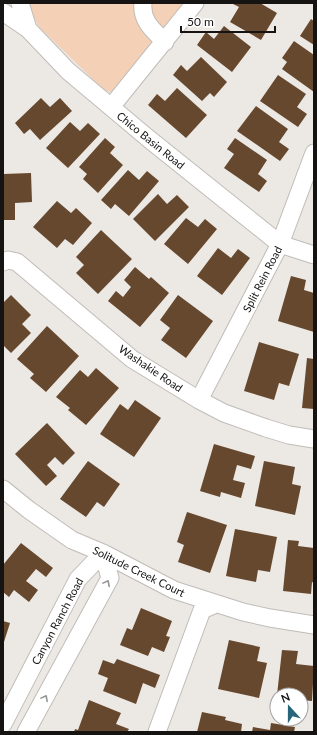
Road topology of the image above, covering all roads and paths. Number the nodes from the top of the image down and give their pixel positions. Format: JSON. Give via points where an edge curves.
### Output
{"nodes":[{"id":1,"x":20,"y":3,"type":"edge"},
{"id":2,"x":143,"y":3,"type":"edge"},
{"id":3,"x":195,"y":3,"type":"edge"},
{"id":4,"x":3,"y":12,"type":"edge"},
{"id":5,"x":28,"y":29,"type":"junction"},
{"id":6,"x":165,"y":42,"type":"junction"},
{"id":7,"x":111,"y":107,"type":"junction"},
{"id":8,"x":314,"y":153,"type":"edge"},
{"id":9,"x":280,"y":244,"type":"junction"},
{"id":10,"x":314,"y":255,"type":"edge"},
{"id":11,"x":6,"y":261,"type":"edge"},
{"id":12,"x":199,"y":400,"type":"junction"},
{"id":13,"x":314,"y":438,"type":"edge"},
{"id":14,"x":3,"y":489,"type":"edge"},
{"id":15,"x":103,"y":553,"type":"junction"},
{"id":16,"x":216,"y":604,"type":"junction"},
{"id":17,"x":314,"y":625,"type":"edge"},
{"id":18,"x":3,"y":724,"type":"edge"},
{"id":19,"x":26,"y":732,"type":"edge"},
{"id":20,"x":158,"y":732,"type":"edge"}],
"edges":[{"from":1,"to":5,"type":"street","name":"Chico Basin Road"},
{"from":2,"to":6,"type":"street","via":[[143,14],[147,24]]},
{"from":3,"to":6,"type":"street"},
{"from":4,"to":5,"type":"street","name":"Chico Basin Road"},
{"from":5,"to":7,"type":"street","name":"Chico Basin Road","via":[[68,71]]},
{"from":6,"to":7,"type":"street"},
{"from":7,"to":9,"type":"street","name":"Chico Basin Road"},
{"from":8,"to":9,"type":"street","name":"Split Rein Road"},
{"from":9,"to":10,"type":"street"},
{"from":9,"to":12,"type":"street","name":"Split Rein Road"},
{"from":11,"to":12,"type":"street","name":"Washakie Road","via":[[17,262],[132,359]]},
{"from":12,"to":13,"type":"street","name":"Washakie Road","via":[[224,413],[266,428],[289,435]]},
{"from":14,"to":15,"type":"street","name":"Solitude Creek Court","via":[[28,510],[72,540]]},
{"from":15,"to":16,"type":"street","name":"Solitude Creek Court","via":[[174,590]]},
{"from":15,"to":18,"type":"street","name":"Canyon Ranch Road","via":[[78,579]]},
{"from":19,"to":15,"type":"street","one_way":true,"via":[[110,578]]},
{"from":16,"to":17,"type":"street","name":"Solitude Creek Court","via":[[270,618]]},
{"from":16,"to":20,"type":"street","via":[[202,610]]}]}
